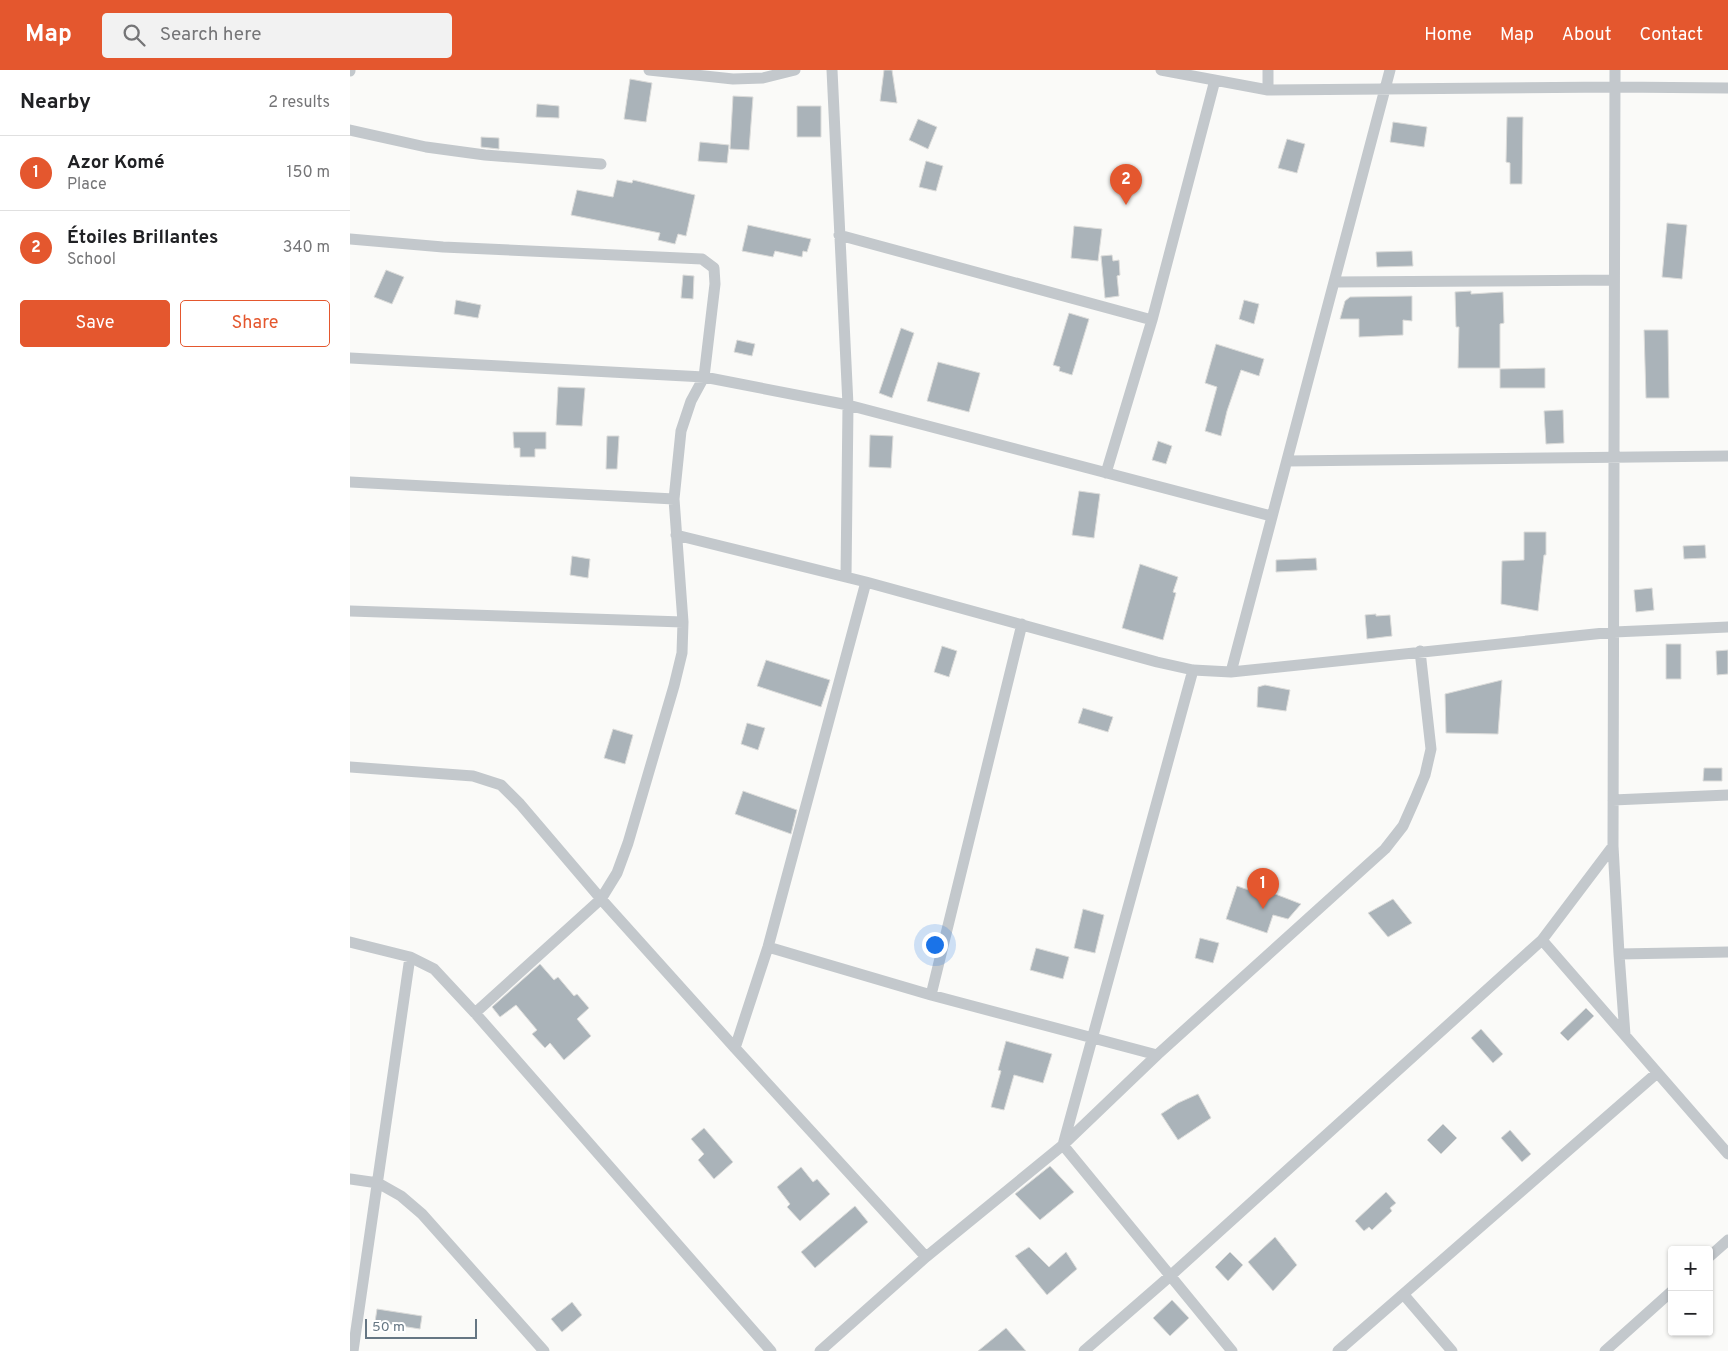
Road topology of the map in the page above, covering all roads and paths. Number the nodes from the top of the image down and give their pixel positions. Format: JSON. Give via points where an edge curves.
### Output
{"nodes":[{"id":1,"x":649,"y":70,"type":"edge"},
{"id":2,"x":795,"y":70,"type":"edge"},
{"id":3,"x":832,"y":70,"type":"edge"},
{"id":4,"x":1161,"y":70,"type":"edge"},
{"id":5,"x":1268,"y":70,"type":"edge"},
{"id":6,"x":1390,"y":70,"type":"edge"},
{"id":7,"x":1615,"y":70,"type":"edge"},
{"id":8,"x":762,"y":74,"type":"edge"},
{"id":9,"x":1215,"y":80,"type":"junction"},
{"id":10,"x":1614,"y":87,"type":"junction"},
{"id":11,"x":1386,"y":88,"type":"junction"},
{"id":12,"x":1728,"y":88,"type":"edge"},
{"id":13,"x":1268,"y":90,"type":"junction"},
{"id":14,"x":350,"y":130,"type":"edge"},
{"id":15,"x":601,"y":164,"type":"dead end"},
{"id":16,"x":839,"y":235,"type":"junction"},
{"id":17,"x":350,"y":239,"type":"edge"},
{"id":18,"x":1614,"y":280,"type":"junction"},
{"id":19,"x":1334,"y":282,"type":"junction"},
{"id":20,"x":1152,"y":320,"type":"junction"},
{"id":21,"x":350,"y":358,"type":"edge"},
{"id":22,"x":704,"y":377,"type":"junction"},
{"id":23,"x":848,"y":405,"type":"junction"},
{"id":24,"x":1728,"y":456,"type":"edge"},
{"id":25,"x":1615,"y":458,"type":"junction"},
{"id":26,"x":1287,"y":461,"type":"junction"},
{"id":27,"x":1106,"y":473,"type":"junction"},
{"id":28,"x":350,"y":482,"type":"edge"},
{"id":29,"x":674,"y":499,"type":"junction"},
{"id":30,"x":1271,"y":516,"type":"junction"},
{"id":31,"x":676,"y":535,"type":"junction"},
{"id":32,"x":846,"y":577,"type":"junction"},
{"id":33,"x":866,"y":582,"type":"junction"},
{"id":34,"x":350,"y":611,"type":"edge"},
{"id":35,"x":683,"y":622,"type":"junction"},
{"id":36,"x":1022,"y":624,"type":"junction"},
{"id":37,"x":1728,"y":627,"type":"edge"},
{"id":38,"x":1614,"y":632,"type":"junction"},
{"id":39,"x":1420,"y":651,"type":"junction"},
{"id":40,"x":1193,"y":670,"type":"junction"},
{"id":41,"x":1231,"y":672,"type":"junction"},
{"id":42,"x":350,"y":767,"type":"edge"},
{"id":43,"x":1728,"y":795,"type":"edge"},
{"id":44,"x":1613,"y":800,"type":"junction"},
{"id":45,"x":1613,"y":846,"type":"junction"},
{"id":46,"x":602,"y":899,"type":"junction"},
{"id":47,"x":1542,"y":940,"type":"junction"},
{"id":48,"x":350,"y":942,"type":"edge"},
{"id":49,"x":768,"y":947,"type":"junction"},
{"id":50,"x":1728,"y":952,"type":"edge"},
{"id":51,"x":1619,"y":954,"type":"junction"},
{"id":52,"x":410,"y":957,"type":"junction"},
{"id":53,"x":931,"y":995,"type":"junction"},
{"id":54,"x":475,"y":1013,"type":"junction"},
{"id":55,"x":1625,"y":1035,"type":"junction"},
{"id":56,"x":1092,"y":1038,"type":"junction"},
{"id":57,"x":735,"y":1048,"type":"junction"},
{"id":58,"x":1157,"y":1055,"type":"junction"},
{"id":59,"x":1657,"y":1073,"type":"junction"},
{"id":60,"x":1063,"y":1145,"type":"junction"},
{"id":61,"x":1728,"y":1154,"type":"edge"},
{"id":62,"x":350,"y":1179,"type":"edge"},
{"id":63,"x":378,"y":1183,"type":"junction"},
{"id":64,"x":1728,"y":1240,"type":"edge"},
{"id":65,"x":1713,"y":1253,"type":"edge"},
{"id":66,"x":926,"y":1257,"type":"junction"},
{"id":67,"x":1170,"y":1277,"type":"junction"},
{"id":68,"x":1404,"y":1295,"type":"junction"},
{"id":69,"x":1668,"y":1295,"type":"edge"},
{"id":70,"x":353,"y":1351,"type":"edge"},
{"id":71,"x":544,"y":1351,"type":"edge"},
{"id":72,"x":771,"y":1351,"type":"edge"},
{"id":73,"x":820,"y":1351,"type":"edge"},
{"id":74,"x":1084,"y":1351,"type":"edge"},
{"id":75,"x":1232,"y":1351,"type":"edge"},
{"id":76,"x":1338,"y":1351,"type":"edge"},
{"id":77,"x":1452,"y":1351,"type":"edge"},
{"id":78,"x":1605,"y":1351,"type":"edge"}],
"edges":[{"from":1,"to":8,"type":"street","via":[[733,79]]},
{"from":2,"to":8,"type":"street"},
{"from":3,"to":16,"type":"street"},
{"from":4,"to":9,"type":"street"},
{"from":5,"to":13,"type":"street"},
{"from":6,"to":11,"type":"street"},
{"from":7,"to":10,"type":"street"},
{"from":9,"to":13,"type":"street"},
{"from":9,"to":20,"type":"street"},
{"from":10,"to":11,"type":"street"},
{"from":10,"to":12,"type":"street"},
{"from":10,"to":18,"type":"street"},
{"from":11,"to":13,"type":"street"},
{"from":11,"to":19,"type":"street"},
{"from":14,"to":15,"type":"street","via":[[485,156]]},
{"from":16,"to":20,"type":"street"},
{"from":16,"to":23,"type":"street"},
{"from":17,"to":22,"type":"street","via":[[443,247],[702,259],[714,268],[715,284]]},
{"from":18,"to":19,"type":"street"},
{"from":18,"to":25,"type":"street"},
{"from":19,"to":26,"type":"street"},
{"from":20,"to":27,"type":"street"},
{"from":21,"to":22,"type":"street"},
{"from":22,"to":23,"type":"street"},
{"from":22,"to":29,"type":"street","via":[[691,401],[681,431]]},
{"from":23,"to":27,"type":"street"},
{"from":23,"to":32,"type":"street"},
{"from":24,"to":25,"type":"street"},
{"from":25,"to":26,"type":"street"},
{"from":25,"to":38,"type":"street"},
{"from":26,"to":30,"type":"street"},
{"from":27,"to":30,"type":"street"},
{"from":28,"to":29,"type":"street"},
{"from":29,"to":31,"type":"street"},
{"from":30,"to":41,"type":"street"},
{"from":31,"to":32,"type":"street"},
{"from":31,"to":35,"type":"street"},
{"from":32,"to":33,"type":"street"},
{"from":33,"to":36,"type":"street"},
{"from":33,"to":49,"type":"street"},
{"from":34,"to":35,"type":"street"},
{"from":35,"to":46,"type":"street","via":[[682,653],[674,686],[631,833],[617,873]]},
{"from":36,"to":40,"type":"street"},
{"from":36,"to":53,"type":"street"},
{"from":37,"to":38,"type":"street"},
{"from":38,"to":39,"type":"street"},
{"from":38,"to":44,"type":"street"},
{"from":39,"to":41,"type":"street"},
{"from":39,"to":58,"type":"street","via":[[1431,749],[1425,775],[1403,826],[1385,849]]},
{"from":40,"to":41,"type":"street"},
{"from":40,"to":56,"type":"street"},
{"from":42,"to":46,"type":"street","via":[[473,776],[501,785]]},
{"from":43,"to":44,"type":"street"},
{"from":44,"to":45,"type":"street"},
{"from":45,"to":47,"type":"street"},
{"from":45,"to":51,"type":"street"},
{"from":46,"to":54,"type":"street"},
{"from":46,"to":57,"type":"street"},
{"from":47,"to":55,"type":"street"},
{"from":47,"to":67,"type":"street"},
{"from":48,"to":52,"type":"street"},
{"from":49,"to":53,"type":"street"},
{"from":49,"to":57,"type":"street"},
{"from":50,"to":51,"type":"street"},
{"from":51,"to":55,"type":"street"},
{"from":52,"to":54,"type":"street","via":[[434,969]]},
{"from":52,"to":63,"type":"street"},
{"from":53,"to":56,"type":"street"},
{"from":54,"to":72,"type":"street"},
{"from":55,"to":59,"type":"street"},
{"from":56,"to":58,"type":"street"},
{"from":56,"to":60,"type":"street"},
{"from":57,"to":66,"type":"street"},
{"from":58,"to":60,"type":"street"},
{"from":59,"to":61,"type":"street"},
{"from":59,"to":68,"type":"street"},
{"from":60,"to":66,"type":"street"},
{"from":60,"to":67,"type":"street"},
{"from":62,"to":63,"type":"street"},
{"from":63,"to":70,"type":"street"},
{"from":63,"to":71,"type":"street","via":[[402,1196],[422,1214]]},
{"from":64,"to":65,"type":"street"},
{"from":66,"to":73,"type":"street"},
{"from":67,"to":74,"type":"street"},
{"from":67,"to":75,"type":"street"},
{"from":68,"to":76,"type":"street"},
{"from":68,"to":77,"type":"street"},
{"from":69,"to":78,"type":"street"}]}
